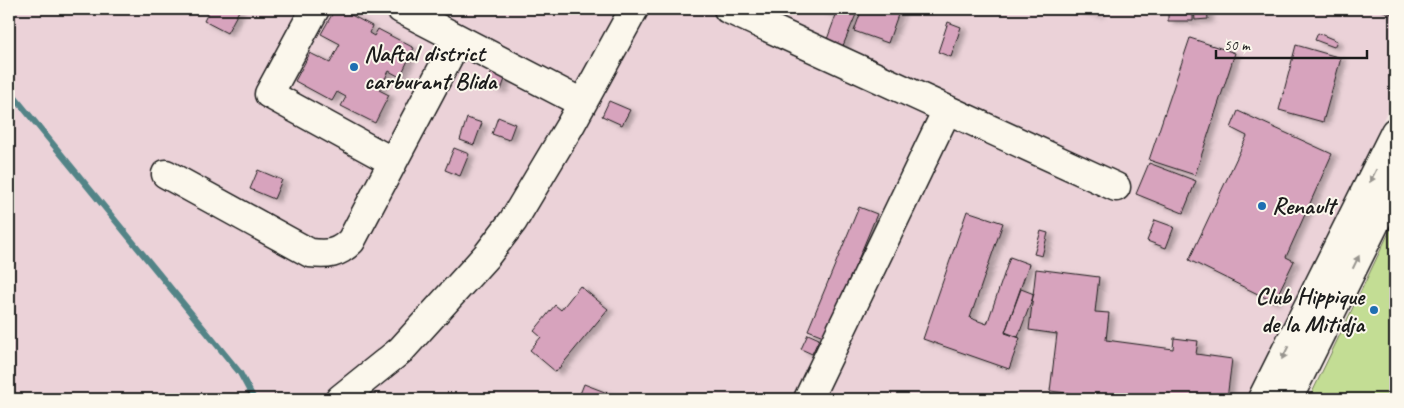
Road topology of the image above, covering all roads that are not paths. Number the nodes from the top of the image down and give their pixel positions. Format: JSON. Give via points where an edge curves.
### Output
{"nodes":[{"id":1,"x":315,"y":9,"type":"edge"},
{"id":2,"x":401,"y":9,"type":"edge"},
{"id":3,"x":634,"y":9,"type":"edge"},
{"id":4,"x":728,"y":9,"type":"edge"},
{"id":5,"x":458,"y":39,"type":"junction"},
{"id":6,"x":582,"y":103,"type":"junction"},
{"id":7,"x":947,"y":110,"type":"junction"},
{"id":8,"x":1395,"y":132,"type":"edge"},
{"id":9,"x":393,"y":162,"type":"junction"},
{"id":10,"x":166,"y":174,"type":"dead end"},
{"id":11,"x":1395,"y":184,"type":"edge"},
{"id":12,"x":1116,"y":187,"type":"dead end"},
{"id":13,"x":340,"y":399,"type":"edge"},
{"id":14,"x":808,"y":399,"type":"edge"},
{"id":15,"x":1262,"y":399,"type":"edge"},
{"id":16,"x":1288,"y":399,"type":"edge"}],
"edges":[{"from":1,"to":9,"type":"main road","via":[[269,94]]},
{"from":2,"to":5,"type":"main road"},
{"from":3,"to":6,"type":"main road"},
{"from":4,"to":7,"type":"main road"},
{"from":5,"to":6,"type":"main road"},
{"from":5,"to":9,"type":"main road"},
{"from":6,"to":13,"type":"main road","via":[[513,221],[487,255],[401,350]]},
{"from":7,"to":12,"type":"main road"},
{"from":7,"to":14,"type":"main road"},
{"from":8,"to":15,"type":"main road","one_way":true},
{"from":9,"to":10,"type":"main road","via":[[351,241],[340,251],[327,255],[297,246]]},
{"from":16,"to":11,"type":"main road","one_way":true}]}
